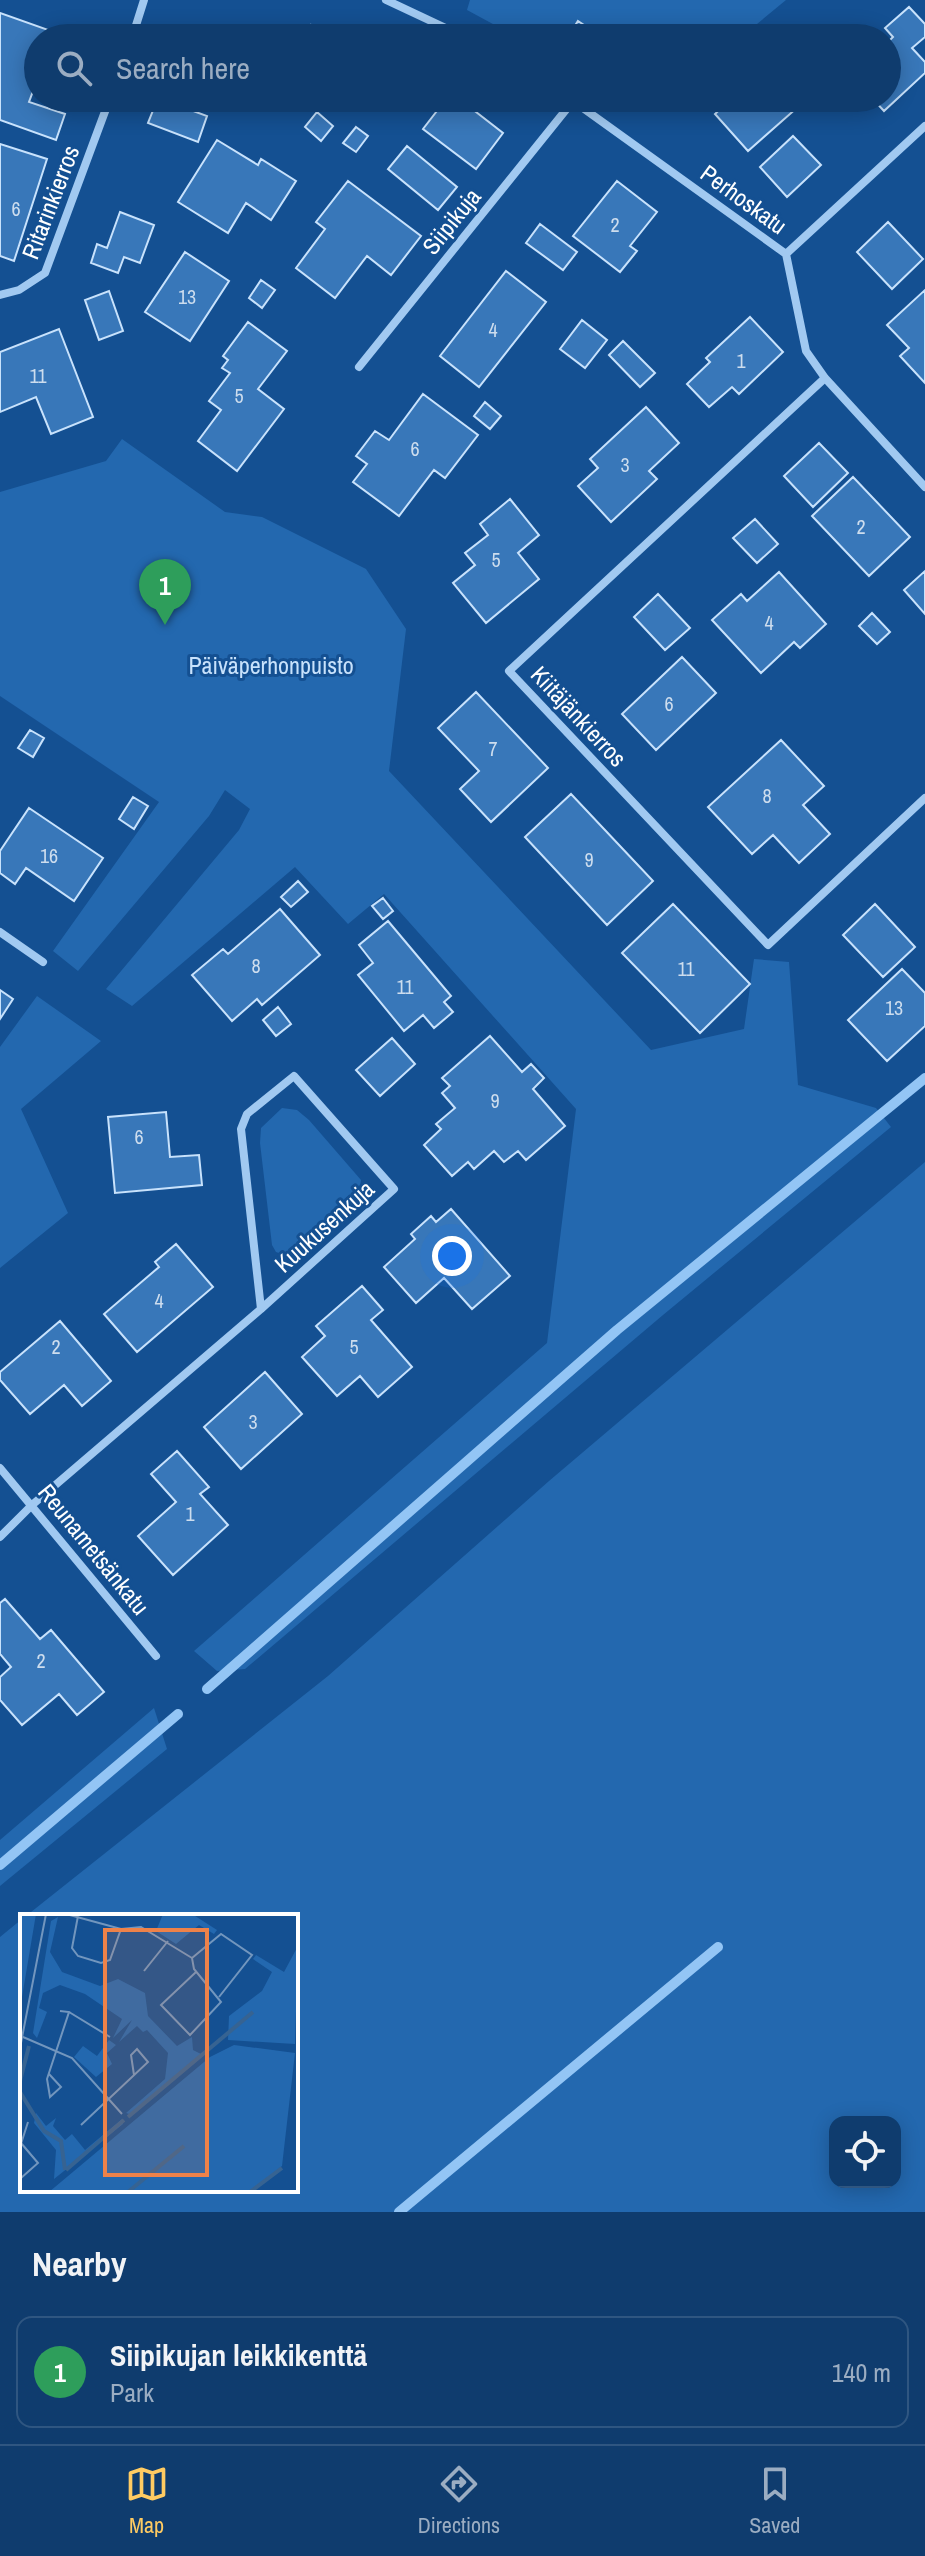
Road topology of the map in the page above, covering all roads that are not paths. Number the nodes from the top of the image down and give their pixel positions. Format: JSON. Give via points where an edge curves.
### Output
{"nodes":[{"id":1,"x":144,"y":0,"type":"edge"},
{"id":2,"x":386,"y":0,"type":"edge"},
{"id":3,"x":136,"y":24,"type":"edge"},
{"id":4,"x":437,"y":24,"type":"edge"},
{"id":5,"x":105,"y":112,"type":"edge"},
{"id":6,"x":561,"y":112,"type":"edge"},
{"id":7,"x":588,"y":112,"type":"edge"},
{"id":8,"x":925,"y":126,"type":"edge"},
{"id":9,"x":786,"y":254,"type":"junction"},
{"id":10,"x":0,"y":295,"type":"edge"},
{"id":11,"x":359,"y":367,"type":"dead end"},
{"id":12,"x":825,"y":378,"type":"junction"},
{"id":13,"x":925,"y":487,"type":"edge"},
{"id":14,"x":925,"y":798,"type":"edge"},
{"id":15,"x":0,"y":932,"type":"edge"},
{"id":16,"x":43,"y":962,"type":"dead end"},
{"id":17,"x":261,"y":1309,"type":"junction"},
{"id":18,"x":0,"y":1468,"type":"edge"},
{"id":19,"x":32,"y":1505,"type":"junction"},
{"id":20,"x":0,"y":1537,"type":"edge"},
{"id":21,"x":156,"y":1656,"type":"dead end"}],
"edges":[{"from":1,"to":3,"type":"street"},
{"from":2,"to":4,"type":"street"},
{"from":5,"to":10,"type":"street","name":"Ritarinkierros","via":[[45,273]]},
{"from":6,"to":11,"type":"street","name":"Siipikuja"},
{"from":7,"to":9,"type":"street","name":"Perhoskatu"},
{"from":8,"to":9,"type":"street"},
{"from":9,"to":12,"type":"street","name":"Perhoskatu","via":[[806,351]]},
{"from":12,"to":13,"type":"street","name":"Perhoskatu"},
{"from":12,"to":14,"type":"street","name":"Kiitäjänkierros","via":[[509,671],[768,945]]},
{"from":15,"to":16,"type":"street"},
{"from":17,"to":17,"type":"street","name":"Kuukusenkuja","via":[[241,1129],[247,1114],[294,1076],[394,1189]]},
{"from":17,"to":19,"type":"street","name":"Kuukusenkuja"},
{"from":18,"to":19,"type":"street","name":"Reunametsänkatu"},
{"from":19,"to":20,"type":"street","name":"Kuukusenkuja"},
{"from":19,"to":21,"type":"street","name":"Reunametsänkatu"}]}
